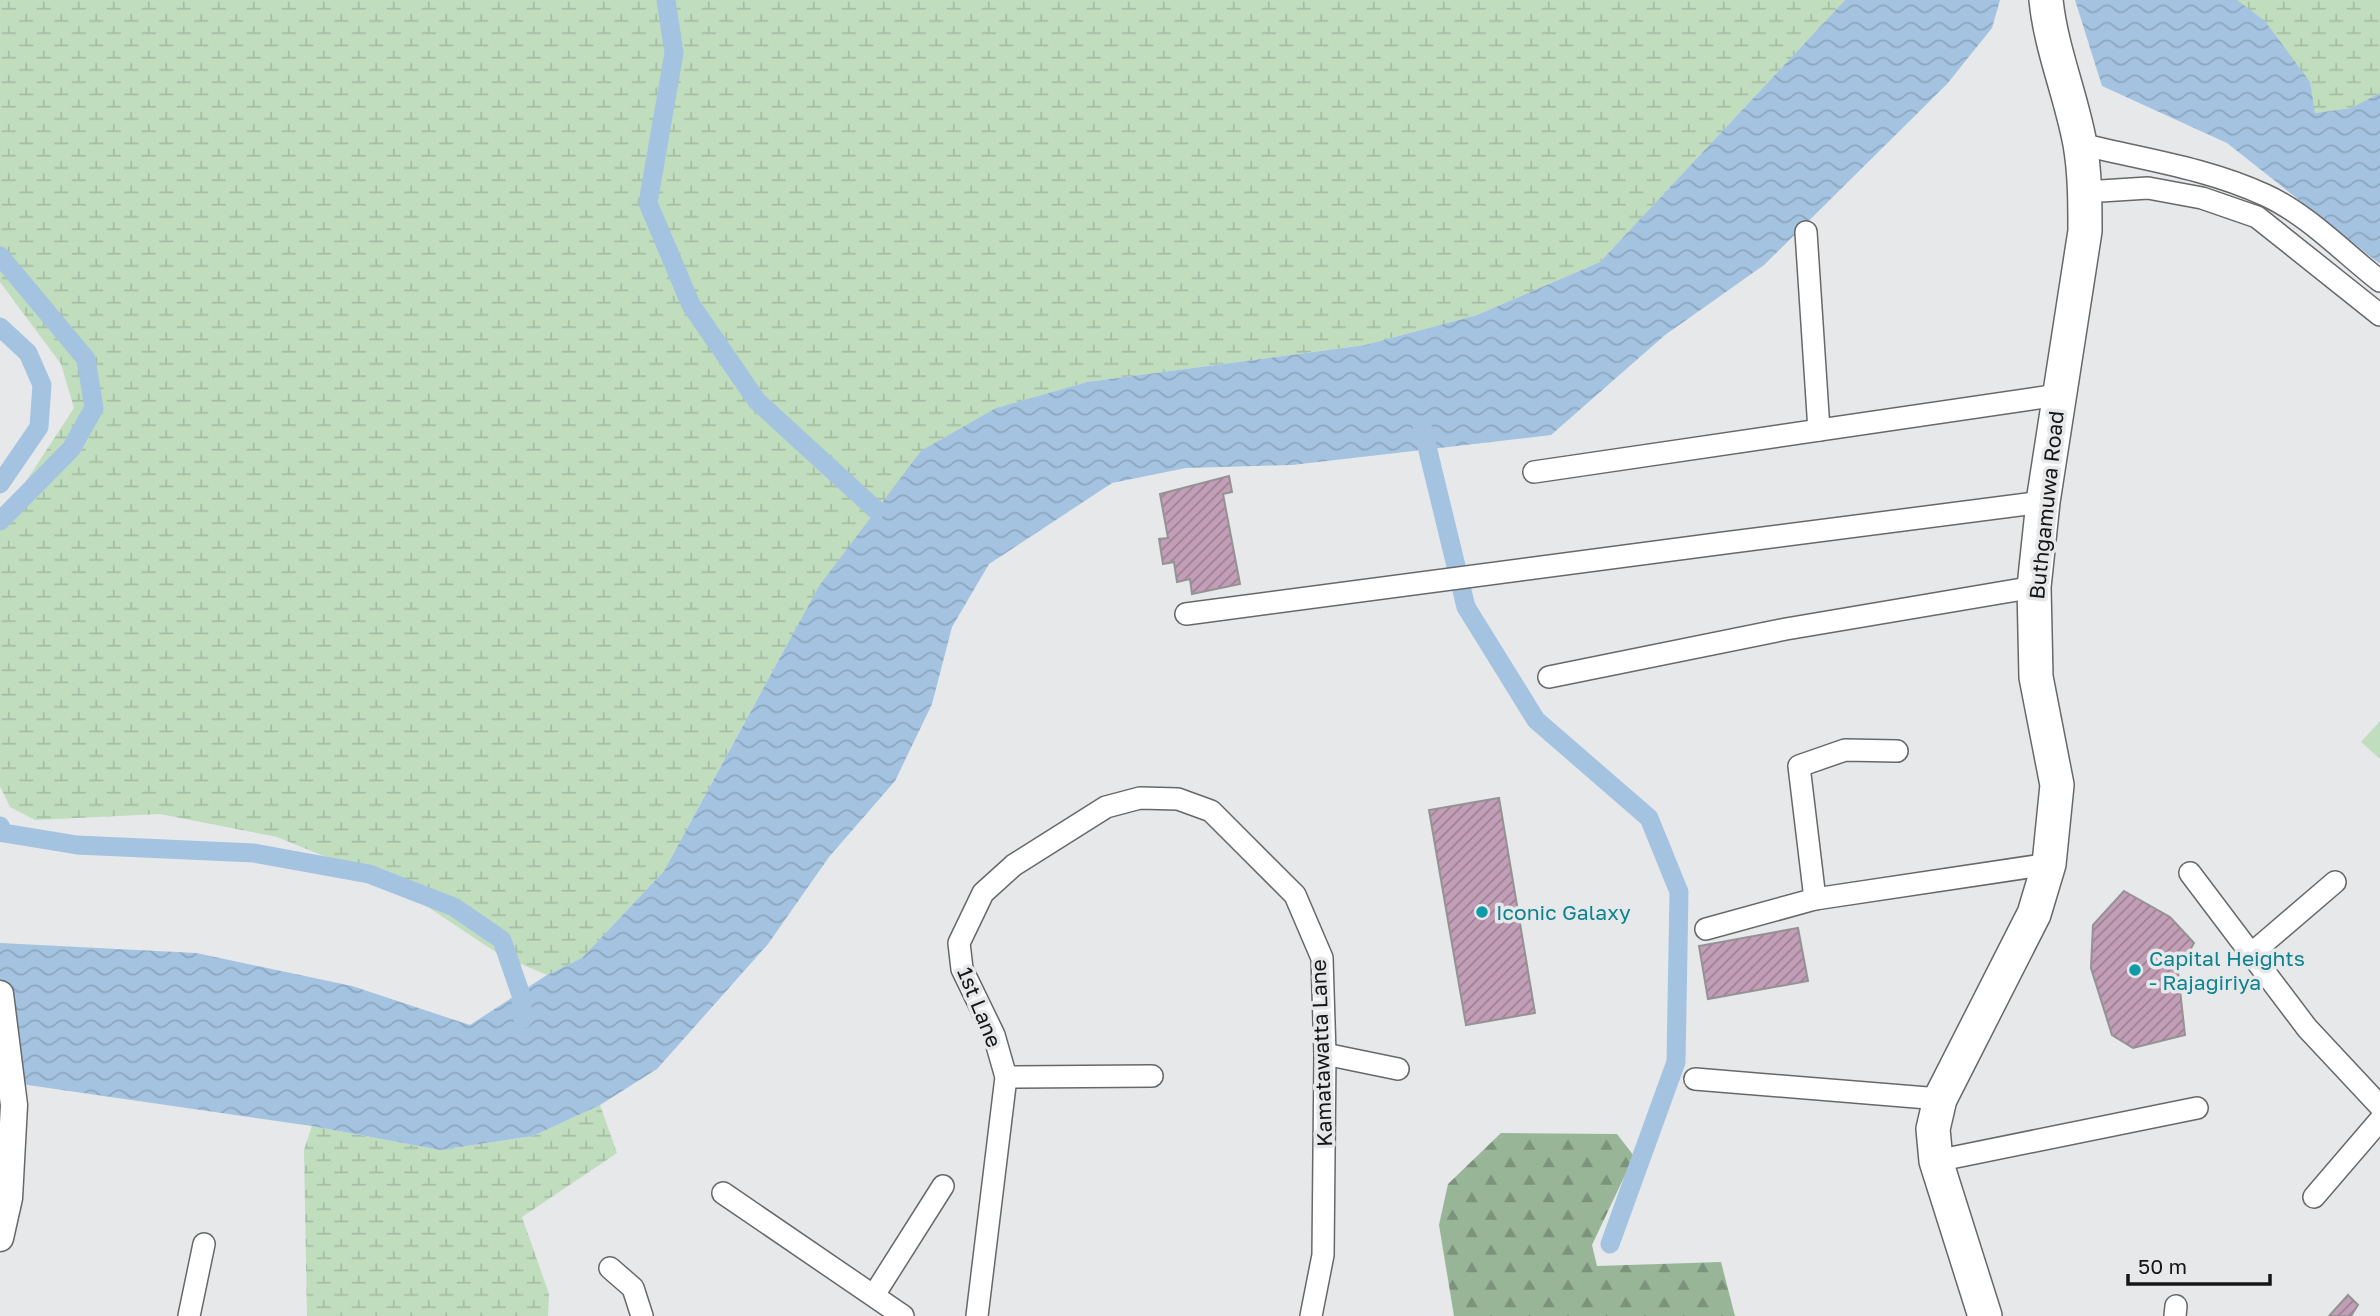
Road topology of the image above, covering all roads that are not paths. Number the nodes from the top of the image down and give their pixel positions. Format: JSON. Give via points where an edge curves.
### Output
{"nodes":[{"id":1,"x":2046,"y":0,"type":"edge"},
{"id":2,"x":2080,"y":144,"type":"junction"},
{"id":3,"x":2085,"y":192,"type":"junction"},
{"id":4,"x":1806,"y":232,"type":"dead end"},
{"id":5,"x":2380,"y":281,"type":"edge"},
{"id":6,"x":2380,"y":315,"type":"edge"},
{"id":7,"x":2059,"y":395,"type":"junction"},
{"id":8,"x":1819,"y":430,"type":"junction"},
{"id":9,"x":1534,"y":472,"type":"dead end"},
{"id":10,"x":2043,"y":502,"type":"junction"},
{"id":11,"x":2034,"y":587,"type":"junction"},
{"id":12,"x":1186,"y":614,"type":"dead end"},
{"id":13,"x":1549,"y":677,"type":"dead end"},
{"id":14,"x":1896,"y":751,"type":"dead end"},
{"id":15,"x":1106,"y":807,"type":"joint"},
{"id":16,"x":2049,"y":864,"type":"junction"},
{"id":17,"x":2190,"y":873,"type":"dead end"},
{"id":18,"x":2335,"y":882,"type":"dead end"},
{"id":19,"x":1815,"y":899,"type":"junction"},
{"id":20,"x":1706,"y":929,"type":"dead end"},
{"id":21,"x":2251,"y":954,"type":"junction"},
{"id":22,"x":0,"y":994,"type":"edge"},
{"id":23,"x":1325,"y":1054,"type":"junction"},
{"id":24,"x":1398,"y":1069,"type":"dead end"},
{"id":25,"x":1152,"y":1076,"type":"dead end"},
{"id":26,"x":1006,"y":1077,"type":"junction"},
{"id":27,"x":1695,"y":1079,"type":"dead end"},
{"id":28,"x":1940,"y":1099,"type":"junction"},
{"id":29,"x":9,"y":1100,"type":"edge"},
{"id":30,"x":2380,"y":1105,"type":"edge"},
{"id":31,"x":2197,"y":1108,"type":"dead end"},
{"id":32,"x":2380,"y":1120,"type":"edge"},
{"id":33,"x":1936,"y":1161,"type":"junction"},
{"id":34,"x":943,"y":1186,"type":"dead end"},
{"id":35,"x":723,"y":1194,"type":"dead end"},
{"id":36,"x":2314,"y":1197,"type":"dead end"},
{"id":37,"x":0,"y":1238,"type":"edge"},
{"id":38,"x":204,"y":1244,"type":"dead end"},
{"id":39,"x":610,"y":1268,"type":"dead end"},
{"id":40,"x":874,"y":1295,"type":"junction"},
{"id":41,"x":189,"y":1316,"type":"edge"},
{"id":42,"x":642,"y":1316,"type":"edge"},
{"id":43,"x":903,"y":1316,"type":"edge"},
{"id":44,"x":977,"y":1316,"type":"edge"},
{"id":45,"x":1311,"y":1316,"type":"edge"},
{"id":46,"x":1985,"y":1316,"type":"edge"}],
"edges":[{"from":1,"to":2,"type":"main road","name":"Buthgamuwa Road"},
{"from":2,"to":3,"type":"main road","name":"Buthgamuwa Road"},
{"from":2,"to":5,"type":"street","via":[[2201,171],[2266,195]]},
{"from":3,"to":6,"type":"street","via":[[2148,188],[2202,198],[2257,217]]},
{"from":3,"to":7,"type":"main road","name":"Buthgamuwa Road","via":[[2085,231]]},
{"from":4,"to":8,"type":"street"},
{"from":7,"to":8,"type":"street"},
{"from":7,"to":10,"type":"main road","name":"Buthgamuwa Road"},
{"from":8,"to":9,"type":"street"},
{"from":10,"to":11,"type":"main road","name":"Buthgamuwa Road"},
{"from":10,"to":12,"type":"street"},
{"from":11,"to":13,"type":"street","via":[[1786,629]]},
{"from":11,"to":16,"type":"main road","name":"Buthgamuwa Road","via":[[2036,677],[2057,785]]},
{"from":14,"to":19,"type":"street","via":[[1845,750],[1799,766]]},
{"from":15,"to":23,"type":"street","name":"Kamatawatta Lane","via":[[1140,798],[1178,799],[1211,811],[1295,895],[1322,958]]},
{"from":15,"to":26,"type":"street","name":"1st Lane","via":[[1014,865],[983,893],[959,943],[962,970],[994,1035]]},
{"from":16,"to":19,"type":"street"},
{"from":16,"to":28,"type":"main road","name":"Buthgamuwa Road","via":[[2034,914]]},
{"from":17,"to":21,"type":"street"},
{"from":18,"to":21,"type":"street"},
{"from":19,"to":20,"type":"street"},
{"from":21,"to":30,"type":"street","via":[[2307,1028]]},
{"from":22,"to":29,"type":"street"},
{"from":23,"to":24,"type":"street"},
{"from":23,"to":45,"type":"street","name":"Kamatawatta Lane","via":[[1323,1255]]},
{"from":25,"to":26,"type":"street"},
{"from":26,"to":44,"type":"street","name":"1st Lane"},
{"from":27,"to":28,"type":"street"},
{"from":28,"to":33,"type":"main road","name":"Buthgamuwa Road","via":[[1933,1129]]},
{"from":29,"to":37,"type":"street","via":[[9,1198]]},
{"from":31,"to":33,"type":"street"},
{"from":32,"to":36,"type":"street"},
{"from":33,"to":46,"type":"main road","name":"Buthgamuwa Road"},
{"from":34,"to":40,"type":"street"},
{"from":35,"to":40,"type":"street"},
{"from":38,"to":41,"type":"street"},
{"from":39,"to":42,"type":"street","via":[[633,1288]]},
{"from":40,"to":43,"type":"street"}]}
